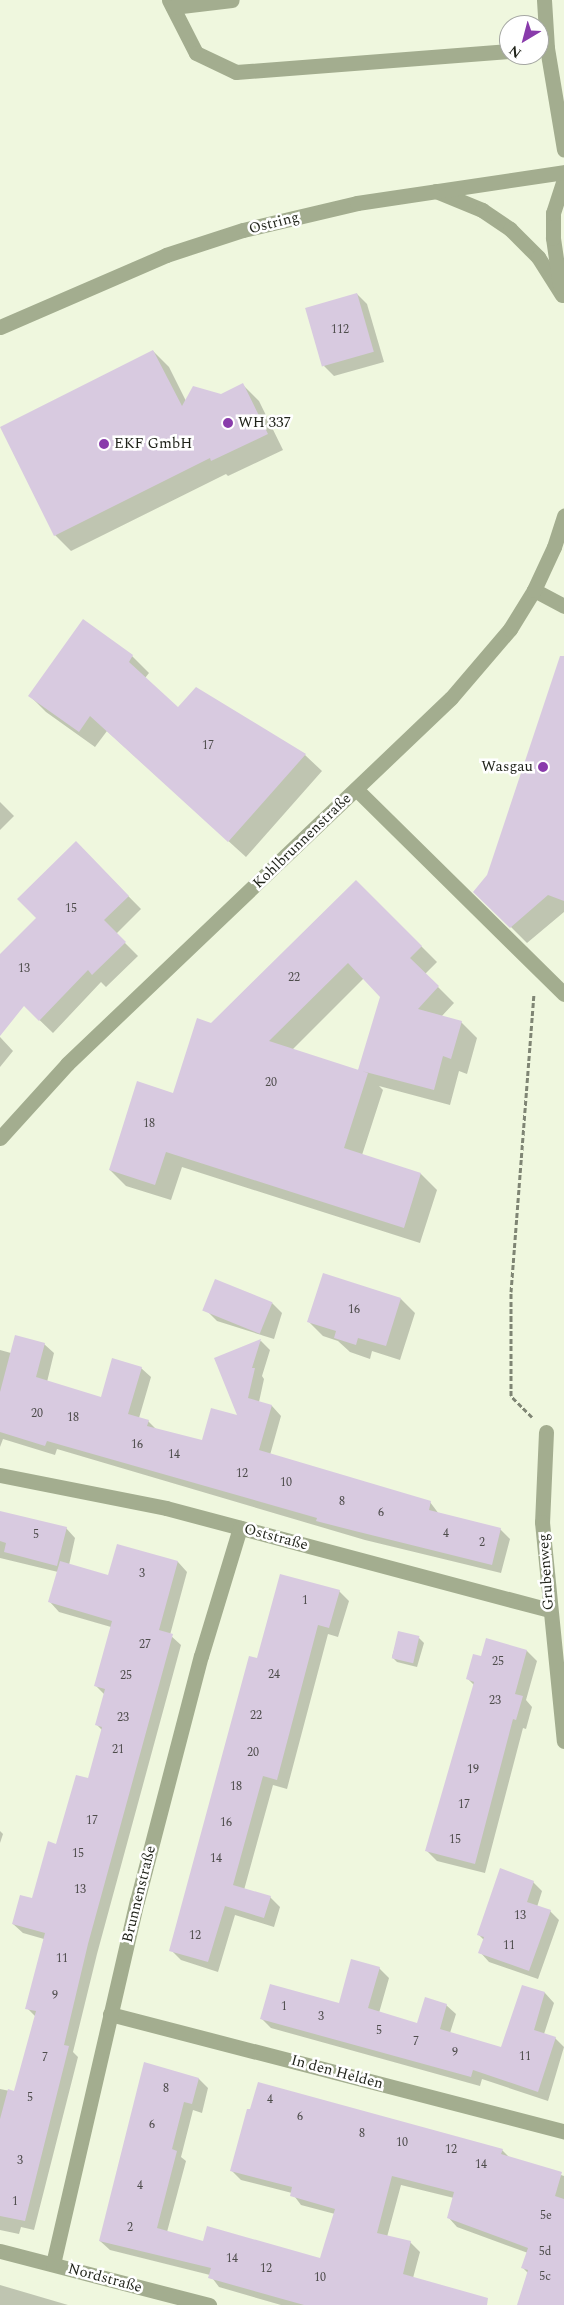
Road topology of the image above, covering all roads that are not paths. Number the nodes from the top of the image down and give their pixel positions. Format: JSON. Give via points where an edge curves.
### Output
{"nodes":[{"id":1,"x":232,"y":0,"type":"edge"},
{"id":2,"x":544,"y":0,"type":"edge"},
{"id":3,"x":171,"y":4,"type":"edge"},
{"id":4,"x":544,"y":15,"type":"edge"},
{"id":5,"x":499,"y":52,"type":"edge"},
{"id":6,"x":546,"y":65,"type":"edge"},
{"id":7,"x":564,"y":150,"type":"edge"},
{"id":8,"x":564,"y":172,"type":"edge"},
{"id":9,"x":564,"y":180,"type":"edge"},
{"id":10,"x":436,"y":191,"type":"junction"},
{"id":11,"x":563,"y":300,"type":"edge"},
{"id":12,"x":0,"y":327,"type":"edge"},
{"id":13,"x":564,"y":516,"type":"edge"},
{"id":14,"x":534,"y":590,"type":"junction"},
{"id":15,"x":564,"y":606,"type":"edge"},
{"id":16,"x":356,"y":789,"type":"junction"},
{"id":17,"x":564,"y":994,"type":"edge"},
{"id":18,"x":0,"y":1138,"type":"edge"},
{"id":19,"x":546,"y":1432,"type":"road end"},
{"id":20,"x":0,"y":1475,"type":"edge"},
{"id":21,"x":240,"y":1528,"type":"junction"},
{"id":22,"x":549,"y":1610,"type":"junction"},
{"id":23,"x":564,"y":1741,"type":"edge"},
{"id":24,"x":110,"y":2014,"type":"junction"},
{"id":25,"x":564,"y":2131,"type":"edge"},
{"id":26,"x":0,"y":2251,"type":"edge"},
{"id":27,"x":53,"y":2264,"type":"junction"},
{"id":28,"x":209,"y":2305,"type":"edge"}],
"edges":[{"from":1,"to":3,"type":"street"},
{"from":2,"to":4,"type":"street"},
{"from":3,"to":5,"type":"street","via":[[196,54],[236,72]]},
{"from":6,"to":7,"type":"street"},
{"from":8,"to":10,"type":"street","name":"Ostring"},
{"from":9,"to":11,"type":"street","via":[[553,213],[553,238]]},
{"from":10,"to":11,"type":"street","via":[[482,210],[510,229],[538,257]]},
{"from":10,"to":12,"type":"street","name":"Ostring","via":[[357,203],[235,233],[149,262]]},
{"from":13,"to":14,"type":"street","name":"Kohlbrunnenstraße","via":[[554,548]]},
{"from":14,"to":15,"type":"street"},
{"from":14,"to":16,"type":"street","name":"Kohlbrunnenstraße","via":[[484,660]]},
{"from":16,"to":17,"type":"street"},
{"from":16,"to":18,"type":"street","name":"Kohlbrunnenstraße","via":[[67,1064]]},
{"from":19,"to":22,"type":"street","name":"Grubenweg","via":[[542,1522]]},
{"from":20,"to":21,"type":"street","name":"Oststraße","via":[[166,1508]]},
{"from":21,"to":22,"type":"street","name":"Oststraße"},
{"from":21,"to":24,"type":"street","name":"Brunnenstraße","via":[[174,1756]]},
{"from":22,"to":23,"type":"street","name":"Grubenweg"},
{"from":24,"to":25,"type":"street","name":"In den Helden"},
{"from":24,"to":27,"type":"street","name":"Brunnenstraße"},
{"from":26,"to":27,"type":"street","name":"Nordstraße"},
{"from":27,"to":28,"type":"street","name":"Nordstraße"}]}
